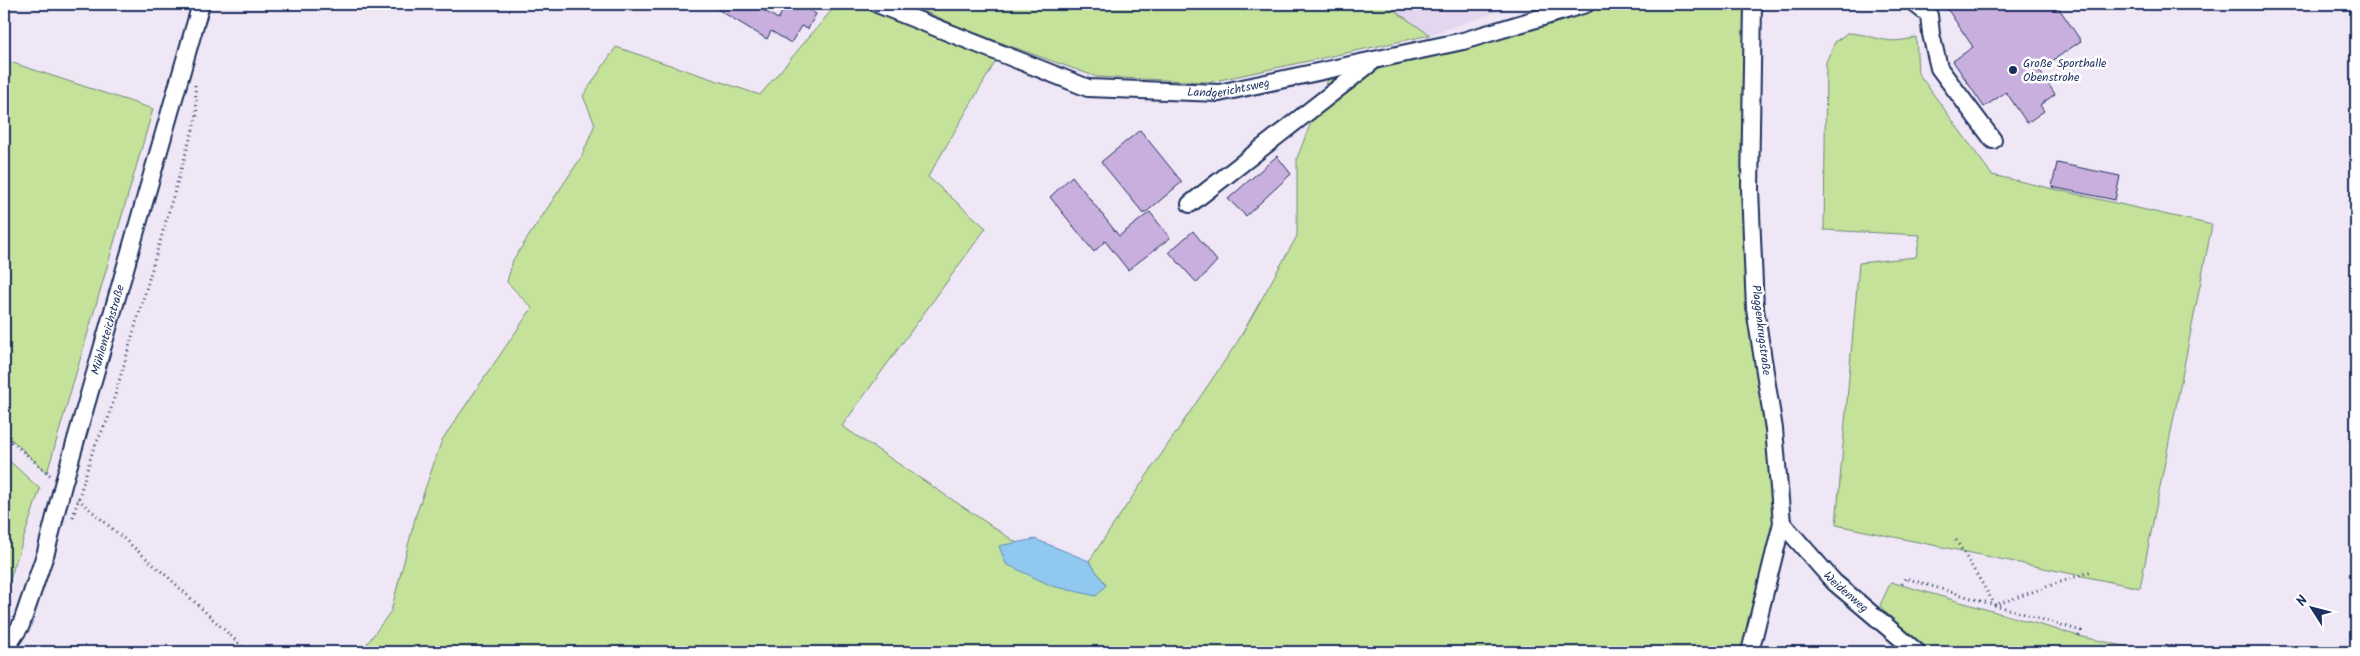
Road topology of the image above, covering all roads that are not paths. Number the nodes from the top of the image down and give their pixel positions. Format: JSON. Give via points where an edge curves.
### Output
{"nodes":[{"id":1,"x":201,"y":4,"type":"edge"},
{"id":2,"x":877,"y":4,"type":"edge"},
{"id":3,"x":1586,"y":4,"type":"edge"},
{"id":4,"x":1753,"y":4,"type":"edge"},
{"id":5,"x":1916,"y":4,"type":"edge"},
{"id":6,"x":1374,"y":60,"type":"junction"},
{"id":7,"x":1993,"y":140,"type":"dead end"},
{"id":8,"x":1190,"y":204,"type":"dead end"},
{"id":9,"x":1782,"y":523,"type":"junction"},
{"id":10,"x":4,"y":651,"type":"edge"},
{"id":11,"x":1750,"y":652,"type":"edge"},
{"id":12,"x":1917,"y":652,"type":"edge"}],
"edges":[{"from":1,"to":10,"type":"street","name":"Mühlenteichstraße","via":[[46,552],[21,625]]},
{"from":2,"to":6,"type":"street","name":"Landgerichtsweg","via":[[1088,88],[1219,93]]},
{"from":3,"to":6,"type":"street","name":"Landgerichtsweg","via":[[1463,42]]},
{"from":4,"to":9,"type":"street","name":"Plaggenkrugstraße","via":[[1750,189],[1755,309],[1774,429]]},
{"from":5,"to":7,"type":"street","via":[[1929,15],[1939,68]]},
{"from":6,"to":8,"type":"street"},
{"from":9,"to":11,"type":"street","name":"Plaggenkrugstraße"},
{"from":9,"to":12,"type":"street","name":"Weidenweg","via":[[1834,582]]}]}
